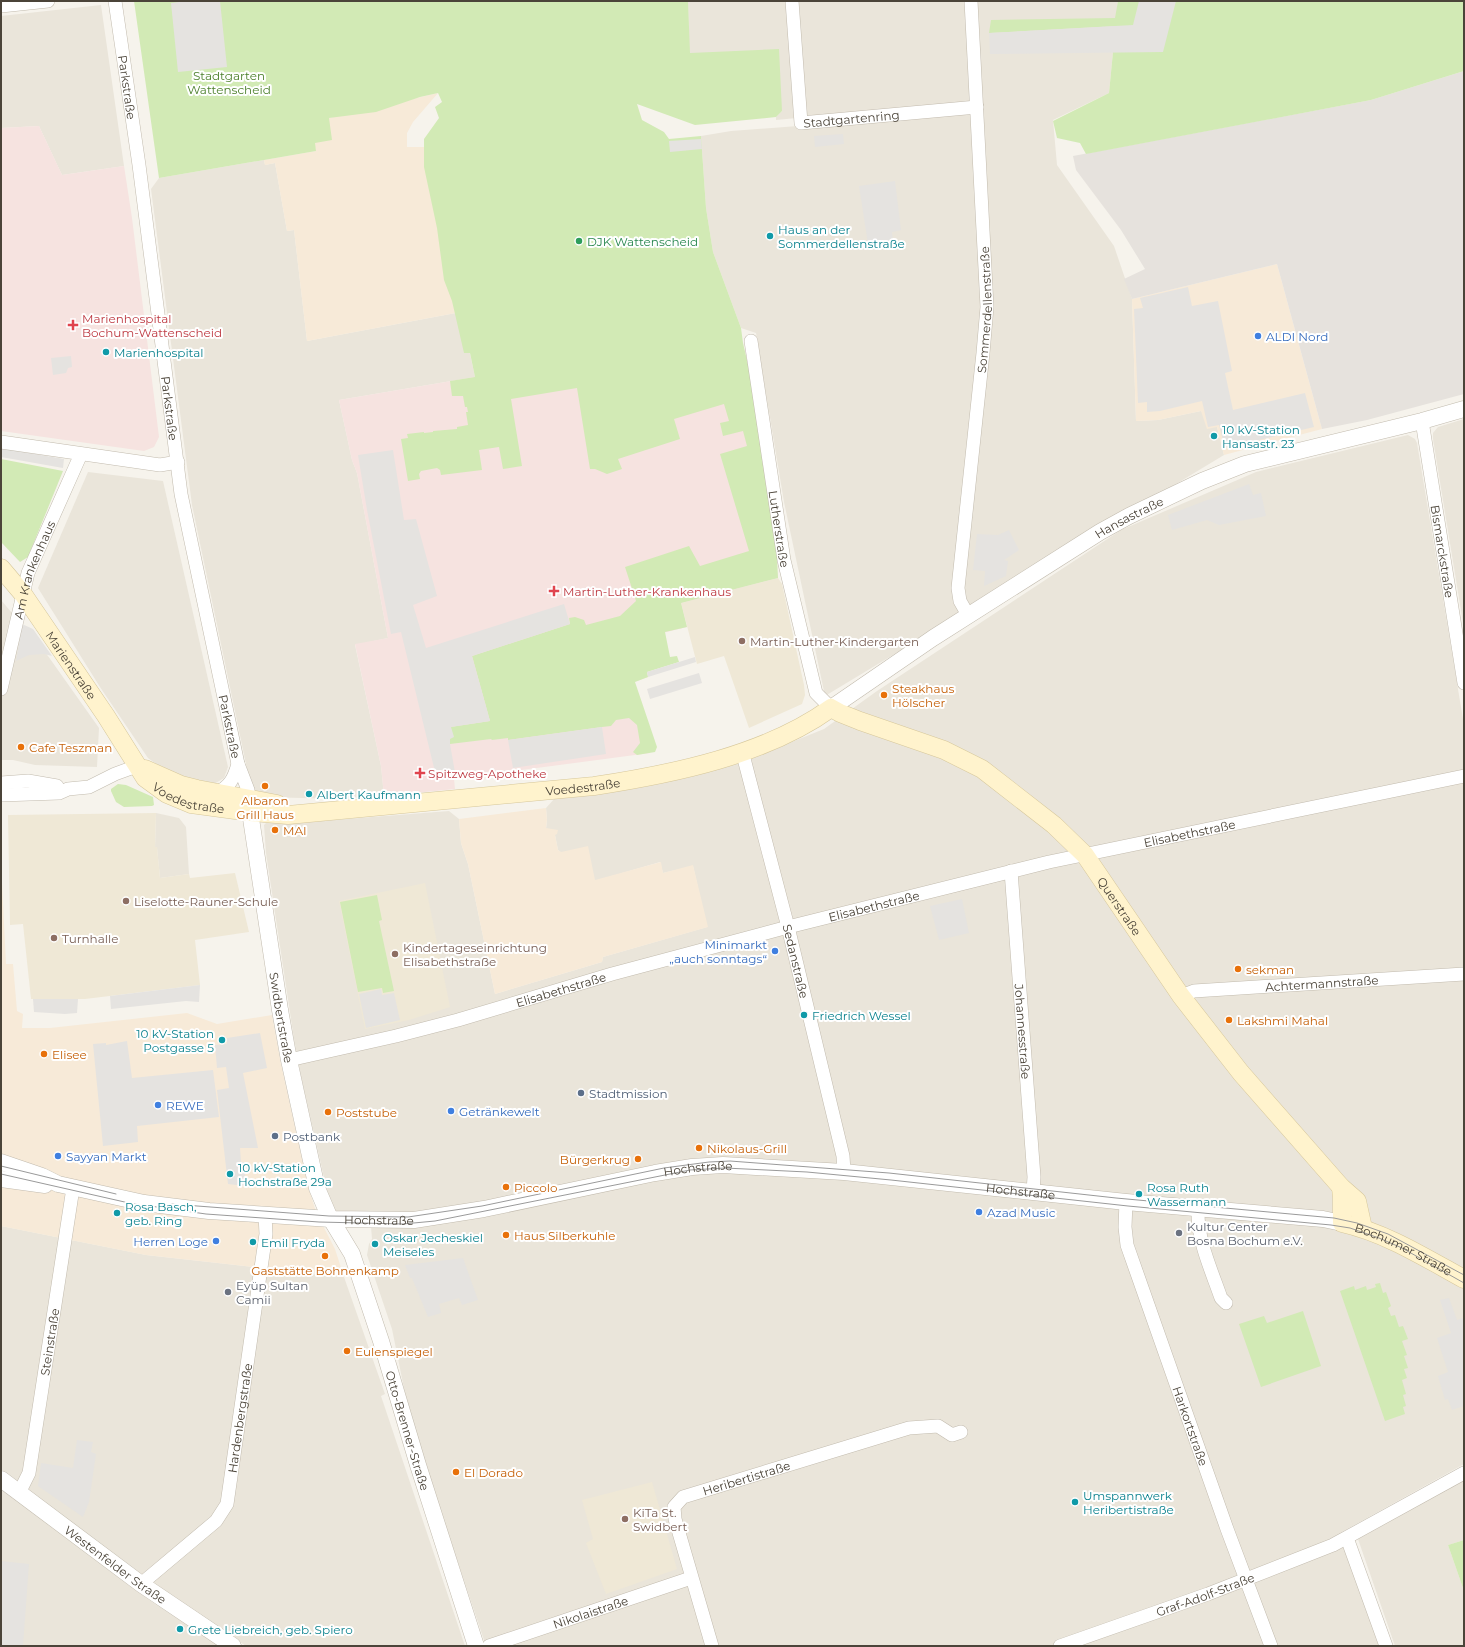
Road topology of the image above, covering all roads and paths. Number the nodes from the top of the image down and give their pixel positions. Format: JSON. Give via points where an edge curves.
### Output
{"nodes":[{"id":1,"x":48,"y":1,"type":"edge"},
{"id":2,"x":115,"y":1,"type":"edge"},
{"id":3,"x":792,"y":1,"type":"edge"},
{"id":4,"x":972,"y":1,"type":"edge"},
{"id":5,"x":1,"y":6,"type":"edge"},
{"id":6,"x":977,"y":107,"type":"junction"},
{"id":7,"x":751,"y":341,"type":"dead end"},
{"id":8,"x":1464,"y":409,"type":"edge"},
{"id":9,"x":1422,"y":421,"type":"junction"},
{"id":10,"x":1,"y":442,"type":"edge"},
{"id":11,"x":80,"y":454,"type":"junction"},
{"id":12,"x":178,"y":462,"type":"junction"},
{"id":13,"x":1,"y":568,"type":"edge"},
{"id":14,"x":23,"y":594,"type":"junction"},
{"id":15,"x":968,"y":615,"type":"junction"},
{"id":16,"x":1464,"y":682,"type":"edge"},
{"id":17,"x":1,"y":689,"type":"edge"},
{"id":18,"x":831,"y":708,"type":"junction"},
{"id":19,"x":742,"y":751,"type":"junction"},
{"id":20,"x":238,"y":764,"type":"junction"},
{"id":21,"x":137,"y":766,"type":"junction"},
{"id":22,"x":1464,"y":776,"type":"edge"},
{"id":23,"x":1,"y":783,"type":"edge"},
{"id":24,"x":68,"y":789,"type":"junction"},
{"id":25,"x":216,"y":793,"type":"junction"},
{"id":26,"x":1,"y":794,"type":"edge"},
{"id":27,"x":249,"y":806,"type":"junction"},
{"id":28,"x":1085,"y":855,"type":"junction"},
{"id":29,"x":1011,"y":871,"type":"junction"},
{"id":30,"x":788,"y":927,"type":"junction"},
{"id":31,"x":1464,"y":974,"type":"edge"},
{"id":32,"x":1181,"y":996,"type":"junction"},
{"id":33,"x":289,"y":1060,"type":"junction"},
{"id":34,"x":1,"y":1162,"type":"edge"},
{"id":35,"x":844,"y":1172,"type":"junction"},
{"id":36,"x":1,"y":1179,"type":"edge"},
{"id":37,"x":66,"y":1186,"type":"junction"},
{"id":38,"x":1341,"y":1187,"type":"junction"},
{"id":39,"x":1033,"y":1192,"type":"junction"},
{"id":40,"x":1126,"y":1202,"type":"junction"},
{"id":41,"x":1198,"y":1209,"type":"junction"},
{"id":42,"x":265,"y":1215,"type":"junction"},
{"id":43,"x":331,"y":1219,"type":"junction"},
{"id":44,"x":1342,"y":1223,"type":"junction"},
{"id":45,"x":1363,"y":1228,"type":"junction"},
{"id":46,"x":1464,"y":1279,"type":"edge"},
{"id":47,"x":1226,"y":1303,"type":"dead end"},
{"id":48,"x":961,"y":1432,"type":"dead end"},
{"id":49,"x":1464,"y":1473,"type":"edge"},
{"id":50,"x":1,"y":1479,"type":"edge"},
{"id":51,"x":19,"y":1493,"type":"junction"},
{"id":52,"x":1347,"y":1538,"type":"junction"},
{"id":53,"x":691,"y":1578,"type":"junction"},
{"id":54,"x":1247,"y":1579,"type":"junction"},
{"id":55,"x":141,"y":1584,"type":"junction"},
{"id":56,"x":233,"y":1646,"type":"edge"},
{"id":57,"x":476,"y":1646,"type":"edge"},
{"id":58,"x":489,"y":1646,"type":"edge"},
{"id":59,"x":712,"y":1646,"type":"edge"},
{"id":60,"x":1060,"y":1646,"type":"edge"},
{"id":61,"x":1271,"y":1646,"type":"edge"},
{"id":62,"x":1386,"y":1646,"type":"edge"}],
"edges":[{"from":1,"to":5,"type":"street"},
{"from":2,"to":12,"type":"street","name":"Parkstraße"},
{"from":3,"to":6,"type":"street","name":"Stadtgartenring","via":[[801,123]]},
{"from":4,"to":6,"type":"street","name":"Sommerdellenstraße"},
{"from":6,"to":15,"type":"street","name":"Sommerdellenstraße","via":[[987,307],[958,588],[960,601]]},
{"from":7,"to":18,"type":"street","name":"Lutherstraße","via":[[784,560],[816,693]]},
{"from":8,"to":9,"type":"street","name":"Hansastraße"},
{"from":9,"to":15,"type":"street","name":"Hansastraße","via":[[1280,455],[1219,473],[1117,522]]},
{"from":9,"to":16,"type":"street","name":"Bismarckstraße"},
{"from":10,"to":11,"type":"street"},
{"from":11,"to":12,"type":"street","via":[[160,465]]},
{"from":11,"to":14,"type":"street","name":"Am Krankenhaus","via":[[28,573]]},
{"from":12,"to":20,"type":"street","name":"Parkstraße","via":[[181,494]]},
{"from":13,"to":14,"type":"main road","name":"Marienstraße"},
{"from":14,"to":17,"type":"street","name":"Am Krankenhaus"},
{"from":14,"to":21,"type":"main road","name":"Marienstraße"},
{"from":15,"to":18,"type":"street","name":"Hansastraße"},
{"from":18,"to":19,"type":"main road","name":"Voedestraße","via":[[810,723]]},
{"from":18,"to":28,"type":"main road","name":"Querstraße","via":[[840,714],[944,750],[982,769],[1054,825]]},
{"from":19,"to":27,"type":"main road","name":"Voedestraße","via":[[691,768],[608,784],[288,815]]},
{"from":19,"to":30,"type":"street","name":"Sedanstraße"},
{"from":20,"to":25,"type":"street","name":"Parkstraße","via":[[231,783]]},
{"from":20,"to":27,"type":"street","name":"Parkstraße","via":[[248,790]]},
{"from":21,"to":24,"type":"street","via":[[89,787]]},
{"from":21,"to":25,"type":"main road","name":"Voedestraße","via":[[181,785]]},
{"from":21,"to":27,"type":"main road","name":"Voedestraße","via":[[145,778],[156,787],[191,804]]},
{"from":22,"to":28,"type":"street","name":"Elisabethstraße"},
{"from":23,"to":24,"type":"street","via":[[28,782]]},
{"from":24,"to":26,"type":"street","via":[[60,793]]},
{"from":25,"to":27,"type":"main road","name":"Voedestraße"},
{"from":27,"to":33,"type":"street","name":"Swidbertstraße"},
{"from":28,"to":29,"type":"street","name":"Elisabethstraße"},
{"from":28,"to":32,"type":"main road","name":"Querstraße"},
{"from":29,"to":30,"type":"street","name":"Elisabethstraße"},
{"from":29,"to":39,"type":"street","name":"Johannesstraße","via":[[1034,1177]]},
{"from":30,"to":33,"type":"street","name":"Elisabethstraße","via":[[612,974],[450,1022]]},
{"from":30,"to":35,"type":"street","name":"Sedanstraße","via":[[843,1156]]},
{"from":31,"to":32,"type":"street","name":"Achtermannstraße","via":[[1194,991]]},
{"from":32,"to":38,"type":"main road","name":"Querstraße","via":[[1241,1073]]},
{"from":33,"to":43,"type":"street","name":"Swidbertstraße","via":[[317,1188]]},
{"from":34,"to":37,"type":"street","name":"Hochstraße"},
{"from":35,"to":39,"type":"street","name":"Hochstraße"},
{"from":35,"to":43,"type":"street","name":"Hochstraße","via":[[704,1166],[484,1209],[403,1221]]},
{"from":36,"to":37,"type":"street","name":"Hochstraße"},
{"from":37,"to":42,"type":"street","name":"Hochstraße","via":[[119,1198],[209,1212]]},
{"from":37,"to":51,"type":"street","name":"Steinstraße","via":[[70,1201],[29,1473]]},
{"from":38,"to":44,"type":"main road"},
{"from":38,"to":45,"type":"main road","name":"Querstraße","via":[[1357,1201]]},
{"from":39,"to":40,"type":"street","name":"Hochstraße"},
{"from":40,"to":41,"type":"street","name":"Hochstraße"},
{"from":40,"to":54,"type":"street","name":"Harkortstraße","via":[[1127,1245]]},
{"from":41,"to":44,"type":"street","name":"Hochstraße","via":[[1323,1219]]},
{"from":41,"to":47,"type":"street","via":[[1199,1236],[1221,1298]]},
{"from":42,"to":43,"type":"street","name":"Hochstraße"},
{"from":42,"to":55,"type":"street","name":"Hardenbergstraße","via":[[266,1234],[227,1504],[216,1521]]},
{"from":43,"to":57,"type":"street","name":"Otto-Brenner-Straße","via":[[348,1246],[364,1291]]},
{"from":44,"to":45,"type":"main road","name":"Bochumer Straße"},
{"from":45,"to":46,"type":"main road","name":"Bochumer Straße","via":[[1410,1248]]},
{"from":48,"to":53,"type":"street","name":"Heribertistraße","via":[[952,1434],[938,1426],[909,1428],[683,1497],[674,1507],[675,1519]]},
{"from":49,"to":52,"type":"street","name":"Graf-Adolf-Straße"},
{"from":50,"to":51,"type":"street","name":"Westenfelder Straße"},
{"from":51,"to":55,"type":"street","name":"Westenfelder Straße"},
{"from":52,"to":54,"type":"street","name":"Graf-Adolf-Straße","via":[[1333,1546]]},
{"from":52,"to":62,"type":"street"},
{"from":53,"to":58,"type":"street","name":"Nikolaistraße"},
{"from":53,"to":59,"type":"street","name":"Heribertistraße"},
{"from":54,"to":60,"type":"street","name":"Graf-Adolf-Straße"},
{"from":54,"to":61,"type":"street","name":"Harkortstraße"},
{"from":55,"to":56,"type":"street","name":"Westenfelder Straße"}]}
